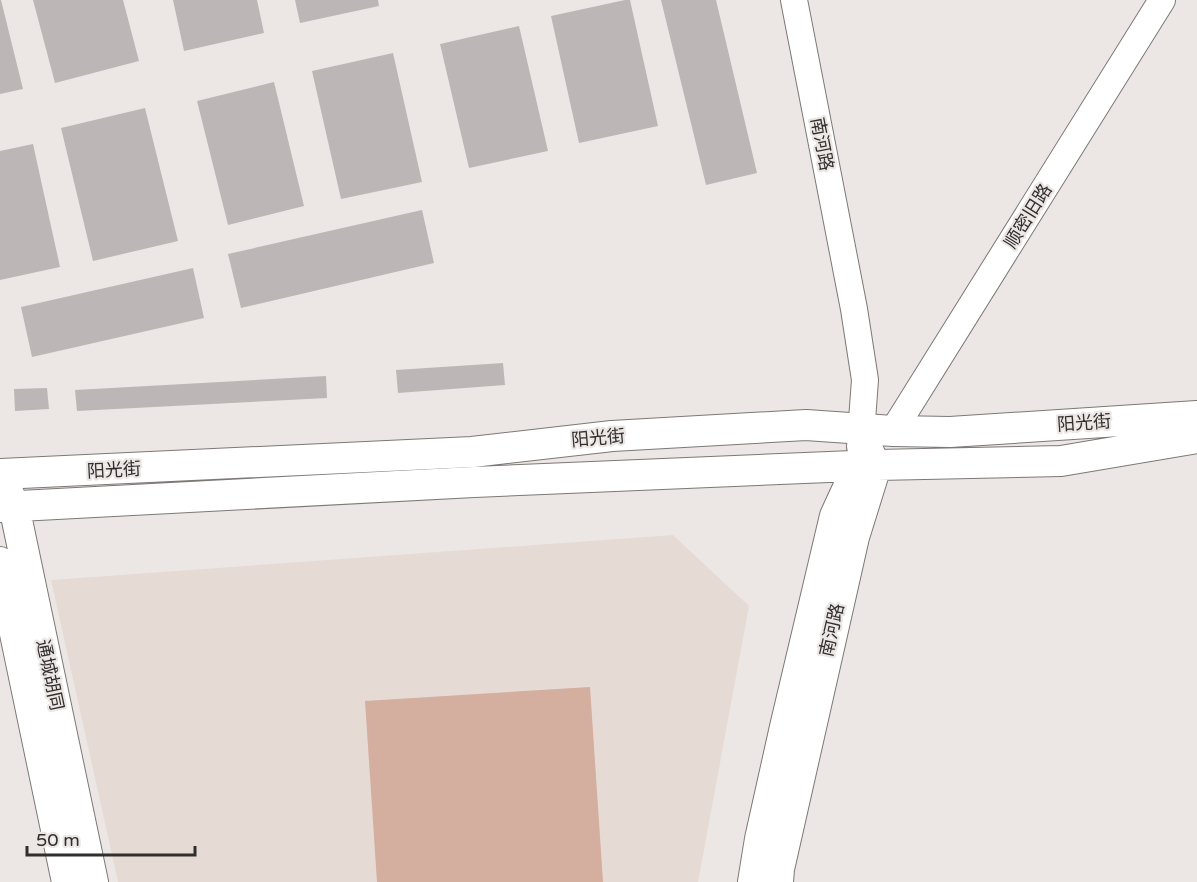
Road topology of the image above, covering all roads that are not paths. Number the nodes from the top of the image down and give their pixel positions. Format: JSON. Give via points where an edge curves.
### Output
{"nodes":[{"id":1,"x":794,"y":0,"type":"edge"},
{"id":2,"x":1162,"y":0,"type":"edge"},
{"id":3,"x":1197,"y":416,"type":"edge"},
{"id":4,"x":862,"y":429,"type":"junction"},
{"id":5,"x":893,"y":431,"type":"junction"},
{"id":6,"x":1197,"y":438,"type":"edge"},
{"id":7,"x":867,"y":465,"type":"junction"},
{"id":8,"x":0,"y":476,"type":"edge"},
{"id":9,"x":7,"y":507,"type":"edge"},
{"id":10,"x":0,"y":562,"type":"edge"},
{"id":11,"x":67,"y":882,"type":"edge"},
{"id":12,"x":93,"y":882,"type":"edge"},
{"id":13,"x":753,"y":882,"type":"edge"},
{"id":14,"x":778,"y":882,"type":"edge"}],
"edges":[{"from":1,"to":4,"type":"street","name":"南河路","via":[[854,309],[865,380]]},
{"from":2,"to":5,"type":"street","name":"顺密旧路"},
{"from":3,"to":5,"type":"main road","name":"阳光街","via":[[950,432]]},
{"from":4,"to":5,"type":"main road","name":"阳光街"},
{"from":4,"to":7,"type":"street","name":"南河路"},
{"from":4,"to":8,"type":"main road","name":"阳光街","via":[[806,425],[612,436],[472,452]]},
{"from":5,"to":7,"type":"main road","name":"南河路"},
{"from":6,"to":7,"type":"main road","name":"阳光街","via":[[1061,461]]},
{"from":7,"to":9,"type":"main road","name":"阳光街"},
{"from":7,"to":13,"type":"main road","name":"南河路","via":[[835,516]]},
{"from":7,"to":14,"type":"main road","name":"南河路"},
{"from":8,"to":9,"type":"main road","name":"通城胡同"},
{"from":9,"to":12,"type":"main road","name":"通城胡同"},
{"from":10,"to":11,"type":"main road","name":"通城胡同"}]}
